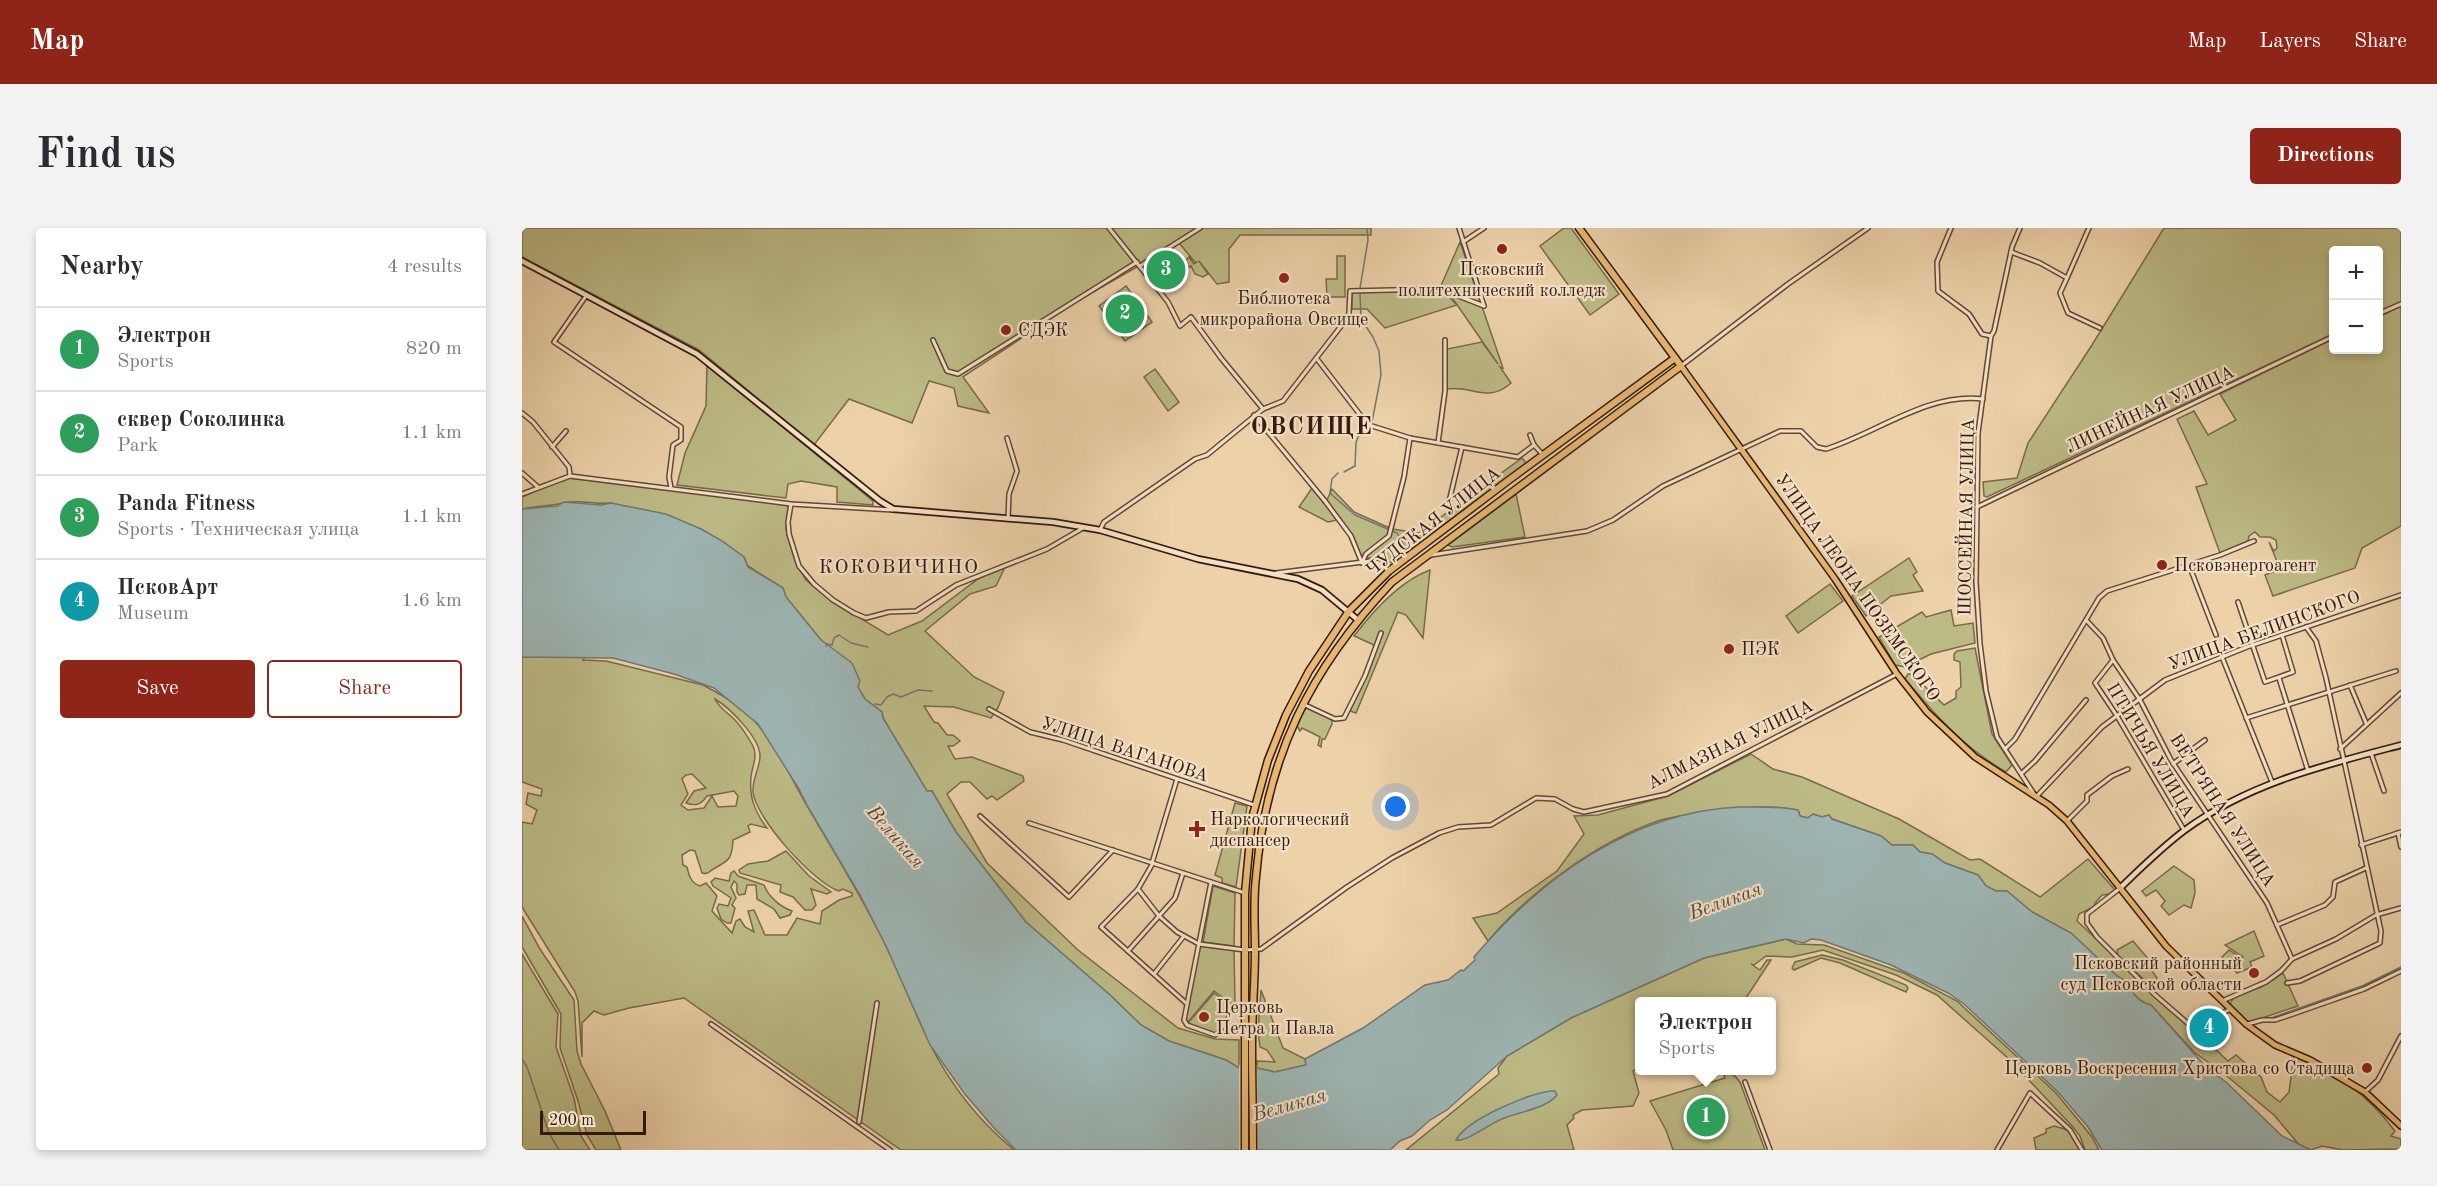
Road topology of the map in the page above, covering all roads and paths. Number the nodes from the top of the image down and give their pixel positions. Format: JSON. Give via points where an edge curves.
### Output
{"nodes":[{"id":1,"x":1109,"y":228,"type":"edge"},
{"id":2,"x":1200,"y":228,"type":"edge"},
{"id":3,"x":1459,"y":228,"type":"edge"},
{"id":4,"x":1484,"y":228,"type":"edge"},
{"id":5,"x":1579,"y":228,"type":"edge"},
{"id":6,"x":1868,"y":228,"type":"edge"},
{"id":7,"x":1951,"y":228,"type":"edge"},
{"id":8,"x":2020,"y":228,"type":"edge"},
{"id":9,"x":2089,"y":228,"type":"edge"},
{"id":10,"x":1463,"y":242,"type":"junction"},
{"id":11,"x":2011,"y":252,"type":"junction"},
{"id":12,"x":522,"y":261,"type":"edge"},
{"id":13,"x":1138,"y":264,"type":"junction"},
{"id":14,"x":2067,"y":278,"type":"junction"},
{"id":15,"x":586,"y":296,"type":"junction"},
{"id":16,"x":2401,"y":304,"type":"edge"},
{"id":17,"x":2383,"y":312,"type":"edge"},
{"id":18,"x":2100,"y":328,"type":"dead end"},
{"id":19,"x":1991,"y":336,"type":"junction"},
{"id":20,"x":2329,"y":338,"type":"edge"},
{"id":21,"x":933,"y":340,"type":"dead end"},
{"id":22,"x":1445,"y":340,"type":"dead end"},
{"id":23,"x":1675,"y":358,"type":"junction"},
{"id":24,"x":1317,"y":359,"type":"junction"},
{"id":25,"x":1681,"y":366,"type":"junction"},
{"id":26,"x":1983,"y":399,"type":"junction"},
{"id":27,"x":1263,"y":409,"type":"junction"},
{"id":28,"x":522,"y":413,"type":"edge"},
{"id":29,"x":1254,"y":415,"type":"junction"},
{"id":30,"x":566,"y":431,"type":"dead end"},
{"id":31,"x":1530,"y":435,"type":"dead end"},
{"id":32,"x":1007,"y":438,"type":"dead end"},
{"id":33,"x":1410,"y":438,"type":"junction"},
{"id":34,"x":1438,"y":443,"type":"junction"},
{"id":35,"x":1534,"y":445,"type":"junction"},
{"id":36,"x":552,"y":447,"type":"junction"},
{"id":37,"x":1462,"y":447,"type":"junction"},
{"id":38,"x":1741,"y":451,"type":"junction"},
{"id":39,"x":1543,"y":455,"type":"junction"},
{"id":40,"x":522,"y":473,"type":"edge"},
{"id":41,"x":570,"y":476,"type":"junction"},
{"id":42,"x":1509,"y":480,"type":"junction"},
{"id":43,"x":538,"y":487,"type":"junction"},
{"id":44,"x":671,"y":488,"type":"junction"},
{"id":45,"x":1497,"y":489,"type":"junction"},
{"id":46,"x":1519,"y":489,"type":"junction"},
{"id":47,"x":522,"y":494,"type":"edge"},
{"id":48,"x":1504,"y":499,"type":"junction"},
{"id":49,"x":880,"y":501,"type":"junction"},
{"id":50,"x":791,"y":504,"type":"junction"},
{"id":51,"x":1448,"y":506,"type":"dead end"},
{"id":52,"x":1977,"y":507,"type":"junction"},
{"id":53,"x":876,"y":509,"type":"junction"},
{"id":54,"x":897,"y":510,"type":"junction"},
{"id":55,"x":1008,"y":519,"type":"junction"},
{"id":56,"x":1085,"y":527,"type":"junction"},
{"id":57,"x":1100,"y":530,"type":"junction"},
{"id":58,"x":2254,"y":541,"type":"dead end"},
{"id":59,"x":1424,"y":557,"type":"junction"},
{"id":60,"x":1362,"y":563,"type":"junction"},
{"id":61,"x":2189,"y":565,"type":"junction"},
{"id":62,"x":1389,"y":571,"type":"junction"},
{"id":63,"x":1272,"y":573,"type":"junction"},
{"id":64,"x":2401,"y":595,"type":"edge"},
{"id":65,"x":2238,"y":602,"type":"dead end"},
{"id":66,"x":1349,"y":611,"type":"junction"},
{"id":67,"x":1358,"y":620,"type":"junction"},
{"id":68,"x":2086,"y":620,"type":"junction"},
{"id":69,"x":2306,"y":627,"type":"junction"},
{"id":70,"x":1381,"y":633,"type":"dead end"},
{"id":71,"x":2216,"y":635,"type":"dead end"},
{"id":72,"x":2282,"y":635,"type":"junction"},
{"id":73,"x":2251,"y":646,"type":"junction"},
{"id":74,"x":2223,"y":657,"type":"junction"},
{"id":75,"x":2113,"y":660,"type":"junction"},
{"id":76,"x":2396,"y":671,"type":"dead end"},
{"id":77,"x":1897,"y":674,"type":"junction"},
{"id":78,"x":2279,"y":678,"type":"junction"},
{"id":79,"x":2350,"y":685,"type":"junction"},
{"id":80,"x":2329,"y":691,"type":"junction"},
{"id":81,"x":2401,"y":693,"type":"edge"},
{"id":82,"x":2086,"y":700,"type":"dead end"},
{"id":83,"x":2140,"y":700,"type":"junction"},
{"id":84,"x":1303,"y":705,"type":"junction"},
{"id":85,"x":2288,"y":705,"type":"junction"},
{"id":86,"x":989,"y":709,"type":"dead end"},
{"id":87,"x":2117,"y":716,"type":"junction"},
{"id":88,"x":2246,"y":718,"type":"junction"},
{"id":89,"x":2367,"y":723,"type":"dead end"},
{"id":90,"x":2205,"y":740,"type":"dead end"},
{"id":91,"x":2401,"y":745,"type":"edge"},
{"id":92,"x":2006,"y":748,"type":"junction"},
{"id":93,"x":2340,"y":749,"type":"junction"},
{"id":94,"x":2371,"y":753,"type":"junction"},
{"id":95,"x":2342,"y":761,"type":"junction"},
{"id":96,"x":2173,"y":764,"type":"junction"},
{"id":97,"x":2128,"y":770,"type":"dead end"},
{"id":98,"x":2308,"y":771,"type":"junction"},
{"id":99,"x":2022,"y":773,"type":"junction"},
{"id":100,"x":1177,"y":779,"type":"junction"},
{"id":101,"x":2272,"y":782,"type":"junction"},
{"id":102,"x":2384,"y":791,"type":"dead end"},
{"id":103,"x":2036,"y":797,"type":"junction"},
{"id":104,"x":1256,"y":806,"type":"junction"},
{"id":105,"x":2207,"y":815,"type":"junction"},
{"id":106,"x":980,"y":816,"type":"dead end"},
{"id":107,"x":2067,"y":821,"type":"junction"},
{"id":108,"x":1029,"y":823,"type":"dead end"},
{"id":109,"x":2184,"y":831,"type":"junction"},
{"id":110,"x":1251,"y":833,"type":"junction"},
{"id":111,"x":2400,"y":833,"type":"edge"},
{"id":112,"x":1261,"y":835,"type":"junction"},
{"id":113,"x":2361,"y":845,"type":"junction"},
{"id":114,"x":2401,"y":847,"type":"edge"},
{"id":115,"x":1113,"y":850,"type":"junction"},
{"id":116,"x":1247,"y":857,"type":"junction"},
{"id":117,"x":1257,"y":859,"type":"junction"},
{"id":118,"x":1153,"y":863,"type":"junction"},
{"id":119,"x":2366,"y":868,"type":"junction"},
{"id":120,"x":1183,"y":873,"type":"junction"},
{"id":121,"x":1211,"y":882,"type":"junction"},
{"id":122,"x":2120,"y":888,"type":"junction"},
{"id":123,"x":1138,"y":889,"type":"junction"},
{"id":124,"x":1245,"y":893,"type":"junction"},
{"id":125,"x":2401,"y":908,"type":"edge"},
{"id":126,"x":2376,"y":915,"type":"junction"},
{"id":127,"x":1159,"y":916,"type":"junction"},
{"id":128,"x":2277,"y":926,"type":"junction"},
{"id":129,"x":1184,"y":936,"type":"junction"},
{"id":130,"x":1199,"y":944,"type":"junction"},
{"id":131,"x":1245,"y":950,"type":"junction"},
{"id":132,"x":1255,"y":950,"type":"junction"},
{"id":133,"x":1128,"y":951,"type":"junction"},
{"id":134,"x":2292,"y":959,"type":"junction"},
{"id":135,"x":2401,"y":971,"type":"edge"},
{"id":136,"x":1154,"y":974,"type":"junction"},
{"id":137,"x":2287,"y":983,"type":"dead end"},
{"id":138,"x":2222,"y":1001,"type":"junction"},
{"id":139,"x":877,"y":1003,"type":"dead end"},
{"id":140,"x":1186,"y":1003,"type":"junction"},
{"id":141,"x":2230,"y":1009,"type":"junction"},
{"id":142,"x":711,"y":1024,"type":"dead end"},
{"id":143,"x":2246,"y":1024,"type":"junction"},
{"id":144,"x":1222,"y":1031,"type":"dead end"},
{"id":145,"x":2401,"y":1038,"type":"edge"},
{"id":146,"x":1745,"y":1082,"type":"dead end"},
{"id":147,"x":2365,"y":1092,"type":"junction"},
{"id":148,"x":859,"y":1122,"type":"dead end"},
{"id":149,"x":2401,"y":1126,"type":"edge"},
{"id":150,"x":890,"y":1150,"type":"edge"},
{"id":151,"x":1245,"y":1150,"type":"edge"},
{"id":152,"x":1253,"y":1150,"type":"edge"},
{"id":153,"x":1770,"y":1150,"type":"edge"},
{"id":154,"x":1997,"y":1150,"type":"edge"},
{"id":155,"x":2082,"y":1150,"type":"edge"}],
"edges":[{"from":1,"to":13,"type":"street"},
{"from":2,"to":13,"type":"street"},
{"from":3,"to":10,"type":"street"},
{"from":4,"to":10,"type":"street"},
{"from":5,"to":23,"type":"highway","name":"УЛИЦА ЛЕОНА ПОЗЕМСКОГО"},
{"from":6,"to":25,"type":"street"},
{"from":7,"to":19,"type":"street","via":[[1937,262],[1938,291],[1969,314],[1982,334]]},
{"from":8,"to":11,"type":"street","name":"ШОССЕЙНАЯ УЛИЦА"},
{"from":9,"to":14,"type":"street"},
{"from":10,"to":24,"type":"street","via":[[1484,306],[1432,288],[1350,291],[1346,321]]},
{"from":11,"to":14,"type":"street"},
{"from":11,"to":19,"type":"street","name":"ШОССЕЙНАЯ УЛИЦА"},
{"from":12,"to":15,"type":"street"},
{"from":13,"to":21,"type":"street","via":[[958,374],[947,371]]},
{"from":13,"to":27,"type":"street","via":[[1168,302],[1180,326],[1191,317]]},
{"from":14,"to":18,"type":"street","via":[[2060,293],[2068,313]]},
{"from":15,"to":44,"type":"street","via":[[554,342],[681,427],[681,440],[673,445]]},
{"from":15,"to":49,"type":"street","via":[[697,354]]},
{"from":16,"to":17,"type":"street"},
{"from":19,"to":26,"type":"street","name":"ШОССЕЙНАЯ УЛИЦА"},
{"from":20,"to":52,"type":"street","name":"ЛИНЕЙНАЯ УЛИЦА"},
{"from":22,"to":34,"type":"street","via":[[1445,391]]},
{"from":23,"to":25,"type":"highway","name":"УЛИЦА ЛЕОНА ПОЗЕМСКОГО"},
{"from":23,"to":39,"type":"highway","name":"ЧУДСКАЯ УЛИЦА"},
{"from":24,"to":27,"type":"street","via":[[1282,401]]},
{"from":24,"to":33,"type":"street","via":[[1368,425]]},
{"from":25,"to":38,"type":"main road","name":"УЛИЦА ЛЕОНА ПОЗЕМСКОГО"},
{"from":25,"to":46,"type":"highway","name":"ЧУДСКАЯ УЛИЦА"},
{"from":26,"to":38,"type":"street","via":[[1964,397],[1934,404],[1826,449],[1817,447],[1801,432],[1787,430]]},
{"from":26,"to":52,"type":"street","name":"ШОССЕЙНАЯ УЛИЦА","via":[[1978,433]]},
{"from":27,"to":29,"type":"street"},
{"from":28,"to":36,"type":"street"},
{"from":29,"to":57,"type":"street","via":[[1206,455],[1104,522]]},
{"from":29,"to":60,"type":"street","via":[[1351,536]]},
{"from":30,"to":36,"type":"street"},
{"from":31,"to":35,"type":"street"},
{"from":32,"to":55,"type":"street","via":[[1017,471],[1009,494]]},
{"from":33,"to":34,"type":"street"},
{"from":33,"to":60,"type":"street","via":[[1389,536],[1366,554]]},
{"from":34,"to":37,"type":"street"},
{"from":35,"to":37,"type":"street","via":[[1518,457]]},
{"from":35,"to":39,"type":"street"},
{"from":36,"to":41,"type":"street","via":[[569,467]]},
{"from":37,"to":51,"type":"street"},
{"from":38,"to":59,"type":"street","via":[[1663,486],[1613,520],[1587,531]]},
{"from":38,"to":77,"type":"main road","name":"УЛИЦА ЛЕОНА ПОЗЕМСКОГО","via":[[1835,579]]},
{"from":39,"to":42,"type":"highway","name":"ЧУДСКАЯ УЛИЦА"},
{"from":40,"to":43,"type":"street"},
{"from":41,"to":43,"type":"street"},
{"from":41,"to":44,"type":"street"},
{"from":42,"to":45,"type":"highway","name":"ЧУДСКАЯ УЛИЦА"},
{"from":42,"to":46,"type":"highway","via":[[1513,489]]},
{"from":43,"to":47,"type":"street"},
{"from":44,"to":50,"type":"street"},
{"from":45,"to":48,"type":"highway","via":[[1503,492]]},
{"from":45,"to":62,"type":"highway","name":"ЧУДСКАЯ УЛИЦА"},
{"from":46,"to":48,"type":"highway","name":"ЧУДСКАЯ УЛИЦА"},
{"from":48,"to":59,"type":"highway","name":"ЧУДСКАЯ УЛИЦА"},
{"from":49,"to":53,"type":"street"},
{"from":49,"to":54,"type":"street"},
{"from":50,"to":53,"type":"street"},
{"from":50,"to":56,"type":"street","via":[[789,534],[799,566],[833,600],[866,618],[916,611],[956,585],[1047,549]]},
{"from":52,"to":92,"type":"street","name":"ШОССЕЙНАЯ УЛИЦА","via":[[1980,644],[1997,737]]},
{"from":53,"to":54,"type":"street"},
{"from":54,"to":55,"type":"street"},
{"from":55,"to":56,"type":"street"},
{"from":56,"to":57,"type":"street"},
{"from":57,"to":63,"type":"street","via":[[1198,559]]},
{"from":58,"to":61,"type":"street"},
{"from":59,"to":67,"type":"highway","name":"ЧУДСКАЯ УЛИЦА","via":[[1392,582]]},
{"from":60,"to":62,"type":"street","via":[[1375,562]]},
{"from":60,"to":63,"type":"street"},
{"from":61,"to":68,"type":"street","via":[[2107,591]]},
{"from":61,"to":71,"type":"street"},
{"from":62,"to":66,"type":"highway","name":"ЧУДСКАЯ УЛИЦА"},
{"from":63,"to":66,"type":"street","via":[[1312,585]]},
{"from":64,"to":69,"type":"street","name":"УЛИЦА БЕЛИНСКОГО"},
{"from":65,"to":73,"type":"street"},
{"from":66,"to":67,"type":"street"},
{"from":66,"to":104,"type":"highway","name":"ЧУДСКАЯ УЛИЦА","via":[[1309,671],[1286,715],[1268,760]]},
{"from":67,"to":84,"type":"highway","name":"ЧУДСКАЯ УЛИЦА","via":[[1318,676]]},
{"from":68,"to":75,"type":"street","name":"ВЕТРЯНАЯ УЛИЦА","via":[[2103,638]]},
{"from":68,"to":92,"type":"street"},
{"from":69,"to":72,"type":"street","name":"УЛИЦА БЕЛИНСКОГО"},
{"from":69,"to":80,"type":"street","via":[[2316,641]]},
{"from":70,"to":84,"type":"street","via":[[1344,718],[1335,719]]},
{"from":72,"to":73,"type":"street","name":"УЛИЦА БЕЛИНСКОГО"},
{"from":72,"to":78,"type":"street","via":[[2293,672]]},
{"from":73,"to":74,"type":"street","name":"УЛИЦА БЕЛИНСКОГО"},
{"from":73,"to":78,"type":"street","via":[[2265,682]]},
{"from":74,"to":83,"type":"street","name":"УЛИЦА БЕЛИНСКОГО","via":[[2165,680]]},
{"from":74,"to":88,"type":"street"},
{"from":75,"to":83,"type":"street","name":"ВЕТРЯНАЯ УЛИЦА"},
{"from":75,"to":87,"type":"street","name":"ПТИЧЬЯ УЛИЦА","via":[[2095,683]]},
{"from":76,"to":79,"type":"street"},
{"from":77,"to":103,"type":"main road","name":"УЛИЦА ЛЕОНА ПОЗЕМСКОГО","via":[[1965,750]]},
{"from":77,"to":132,"type":"street","name":"АЛМАЗНАЯ УЛИЦА","via":[[1667,794],[1584,812],[1555,799],[1536,798],[1491,825],[1458,827],[1439,833],[1392,858],[1301,918],[1268,945]]},
{"from":78,"to":85,"type":"street"},
{"from":79,"to":80,"type":"street"},
{"from":79,"to":89,"type":"street"},
{"from":80,"to":85,"type":"street"},
{"from":80,"to":93,"type":"street"},
{"from":81,"to":93,"type":"street"},
{"from":82,"to":99,"type":"street"},
{"from":83,"to":87,"type":"street","name":"УЛИЦА БЕЛИНСКОГО"},
{"from":83,"to":96,"type":"street","name":"ВЕТРЯНАЯ УЛИЦА"},
{"from":84,"to":112,"type":"highway","name":"ЧУДСКАЯ УЛИЦА","via":[[1277,763]]},
{"from":85,"to":88,"type":"street"},
{"from":85,"to":98,"type":"street"},
{"from":86,"to":100,"type":"street","name":"УЛИЦА ВАГАНОВА","via":[[1030,732]]},
{"from":87,"to":103,"type":"street","name":"УЛИЦА БЕЛИНСКОГО"},
{"from":87,"to":109,"type":"street","name":"ПТИЧЬЯ УЛИЦА"},
{"from":88,"to":101,"type":"street"},
{"from":90,"to":96,"type":"street"},
{"from":91,"to":94,"type":"street"},
{"from":92,"to":99,"type":"street","name":"ШОССЕЙНАЯ УЛИЦА"},
{"from":93,"to":95,"type":"street"},
{"from":94,"to":95,"type":"street"},
{"from":94,"to":102,"type":"street"},
{"from":95,"to":98,"type":"street"},
{"from":95,"to":113,"type":"street"},
{"from":96,"to":105,"type":"street","name":"ВЕТРЯНАЯ УЛИЦА"},
{"from":97,"to":107,"type":"street","via":[[2112,776],[2087,795],[2087,801]]},
{"from":98,"to":101,"type":"street"},
{"from":99,"to":103,"type":"street","name":"ШОССЕЙНАЯ УЛИЦА"},
{"from":100,"to":104,"type":"street","name":"УЛИЦА ВАГАНОВА"},
{"from":100,"to":118,"type":"street"},
{"from":101,"to":105,"type":"street"},
{"from":103,"to":107,"type":"main road","name":"УЛИЦА ЛЕОНА ПОЗЕМСКОГО"},
{"from":104,"to":110,"type":"highway","name":"ЧУДСКАЯ УЛИЦА"},
{"from":105,"to":109,"type":"street"},
{"from":105,"to":128,"type":"street","name":"ВЕТРЯНАЯ УЛИЦА","via":[[2267,903]]},
{"from":106,"to":115,"type":"street","via":[[1070,897]]},
{"from":107,"to":122,"type":"main road","name":"УЛИЦА ЛЕОНА ПОЗЕМСКОГО"},
{"from":108,"to":115,"type":"street"},
{"from":109,"to":122,"type":"street"},
{"from":110,"to":112,"type":"highway"},
{"from":110,"to":116,"type":"highway","name":"ЧУДСКАЯ УЛИЦА"},
{"from":111,"to":113,"type":"street"},
{"from":111,"to":114,"type":"street"},
{"from":112,"to":117,"type":"highway","name":"ЧУДСКАЯ УЛИЦА"},
{"from":113,"to":119,"type":"street"},
{"from":115,"to":118,"type":"street"},
{"from":116,"to":117,"type":"highway"},
{"from":116,"to":124,"type":"highway","name":"ЧУДСКАЯ УЛИЦА"},
{"from":117,"to":132,"type":"highway","name":"ЧУДСКАЯ УЛИЦА"},
{"from":118,"to":120,"type":"street"},
{"from":118,"to":123,"type":"street"},
{"from":119,"to":126,"type":"street"},
{"from":119,"to":128,"type":"street","via":[[2335,882],[2333,897],[2325,905]]},
{"from":120,"to":121,"type":"street"},
{"from":120,"to":127,"type":"street","via":[[1175,898]]},
{"from":121,"to":124,"type":"street"},
{"from":121,"to":130,"type":"street"},
{"from":122,"to":138,"type":"main road","name":"УЛИЦА ЛЕОНА ПОЗЕМСКОГО","via":[[2166,946]]},
{"from":122,"to":141,"type":"street","via":[[2089,912],[2086,920],[2097,937],[2193,1027]]},
{"from":123,"to":127,"type":"street"},
{"from":123,"to":133,"type":"street","via":[[1101,927]]},
{"from":124,"to":131,"type":"highway","name":"ЧУДСКАЯ УЛИЦА"},
{"from":125,"to":126,"type":"street"},
{"from":126,"to":134,"type":"street"},
{"from":126,"to":137,"type":"street","via":[[2380,943],[2300,981]]},
{"from":127,"to":129,"type":"street"},
{"from":127,"to":133,"type":"street"},
{"from":128,"to":134,"type":"street","name":"ВЕТРЯНАЯ УЛИЦА"},
{"from":129,"to":130,"type":"street"},
{"from":129,"to":136,"type":"street"},
{"from":130,"to":131,"type":"street"},
{"from":130,"to":140,"type":"street"},
{"from":131,"to":132,"type":"street"},
{"from":131,"to":151,"type":"highway","name":"ЧУДСКАЯ УЛИЦА"},
{"from":132,"to":152,"type":"highway","name":"ЧУДСКАЯ УЛИЦА"},
{"from":133,"to":136,"type":"street"},
{"from":134,"to":138,"type":"street","via":[[2274,977]]},
{"from":135,"to":143,"type":"street","via":[[2364,989],[2293,1014]]},
{"from":136,"to":140,"type":"street"},
{"from":138,"to":141,"type":"main road","name":"УЛИЦА ЛЕОНА ПОЗЕМСКОГО"},
{"from":139,"to":148,"type":"street"},
{"from":140,"to":144,"type":"street","via":[[1187,1025],[1215,1035]]},
{"from":141,"to":143,"type":"main road","name":"УЛИЦА ЛЕОНА ПОЗЕМСКОГО"},
{"from":142,"to":150,"type":"street"},
{"from":143,"to":147,"type":"main road","name":"УЛИЦА ЛЕОНА ПОЗЕМСКОГО","via":[[2275,1045]]},
{"from":145,"to":147,"type":"street","via":[[2378,1080]]},
{"from":146,"to":153,"type":"street"},
{"from":147,"to":149,"type":"main road","name":"УЛИЦА ЛЕОНА ПОЗЕМСКОГО"},
{"from":154,"to":155,"type":"street","via":[[2030,1093],[2070,1130]]}]}
